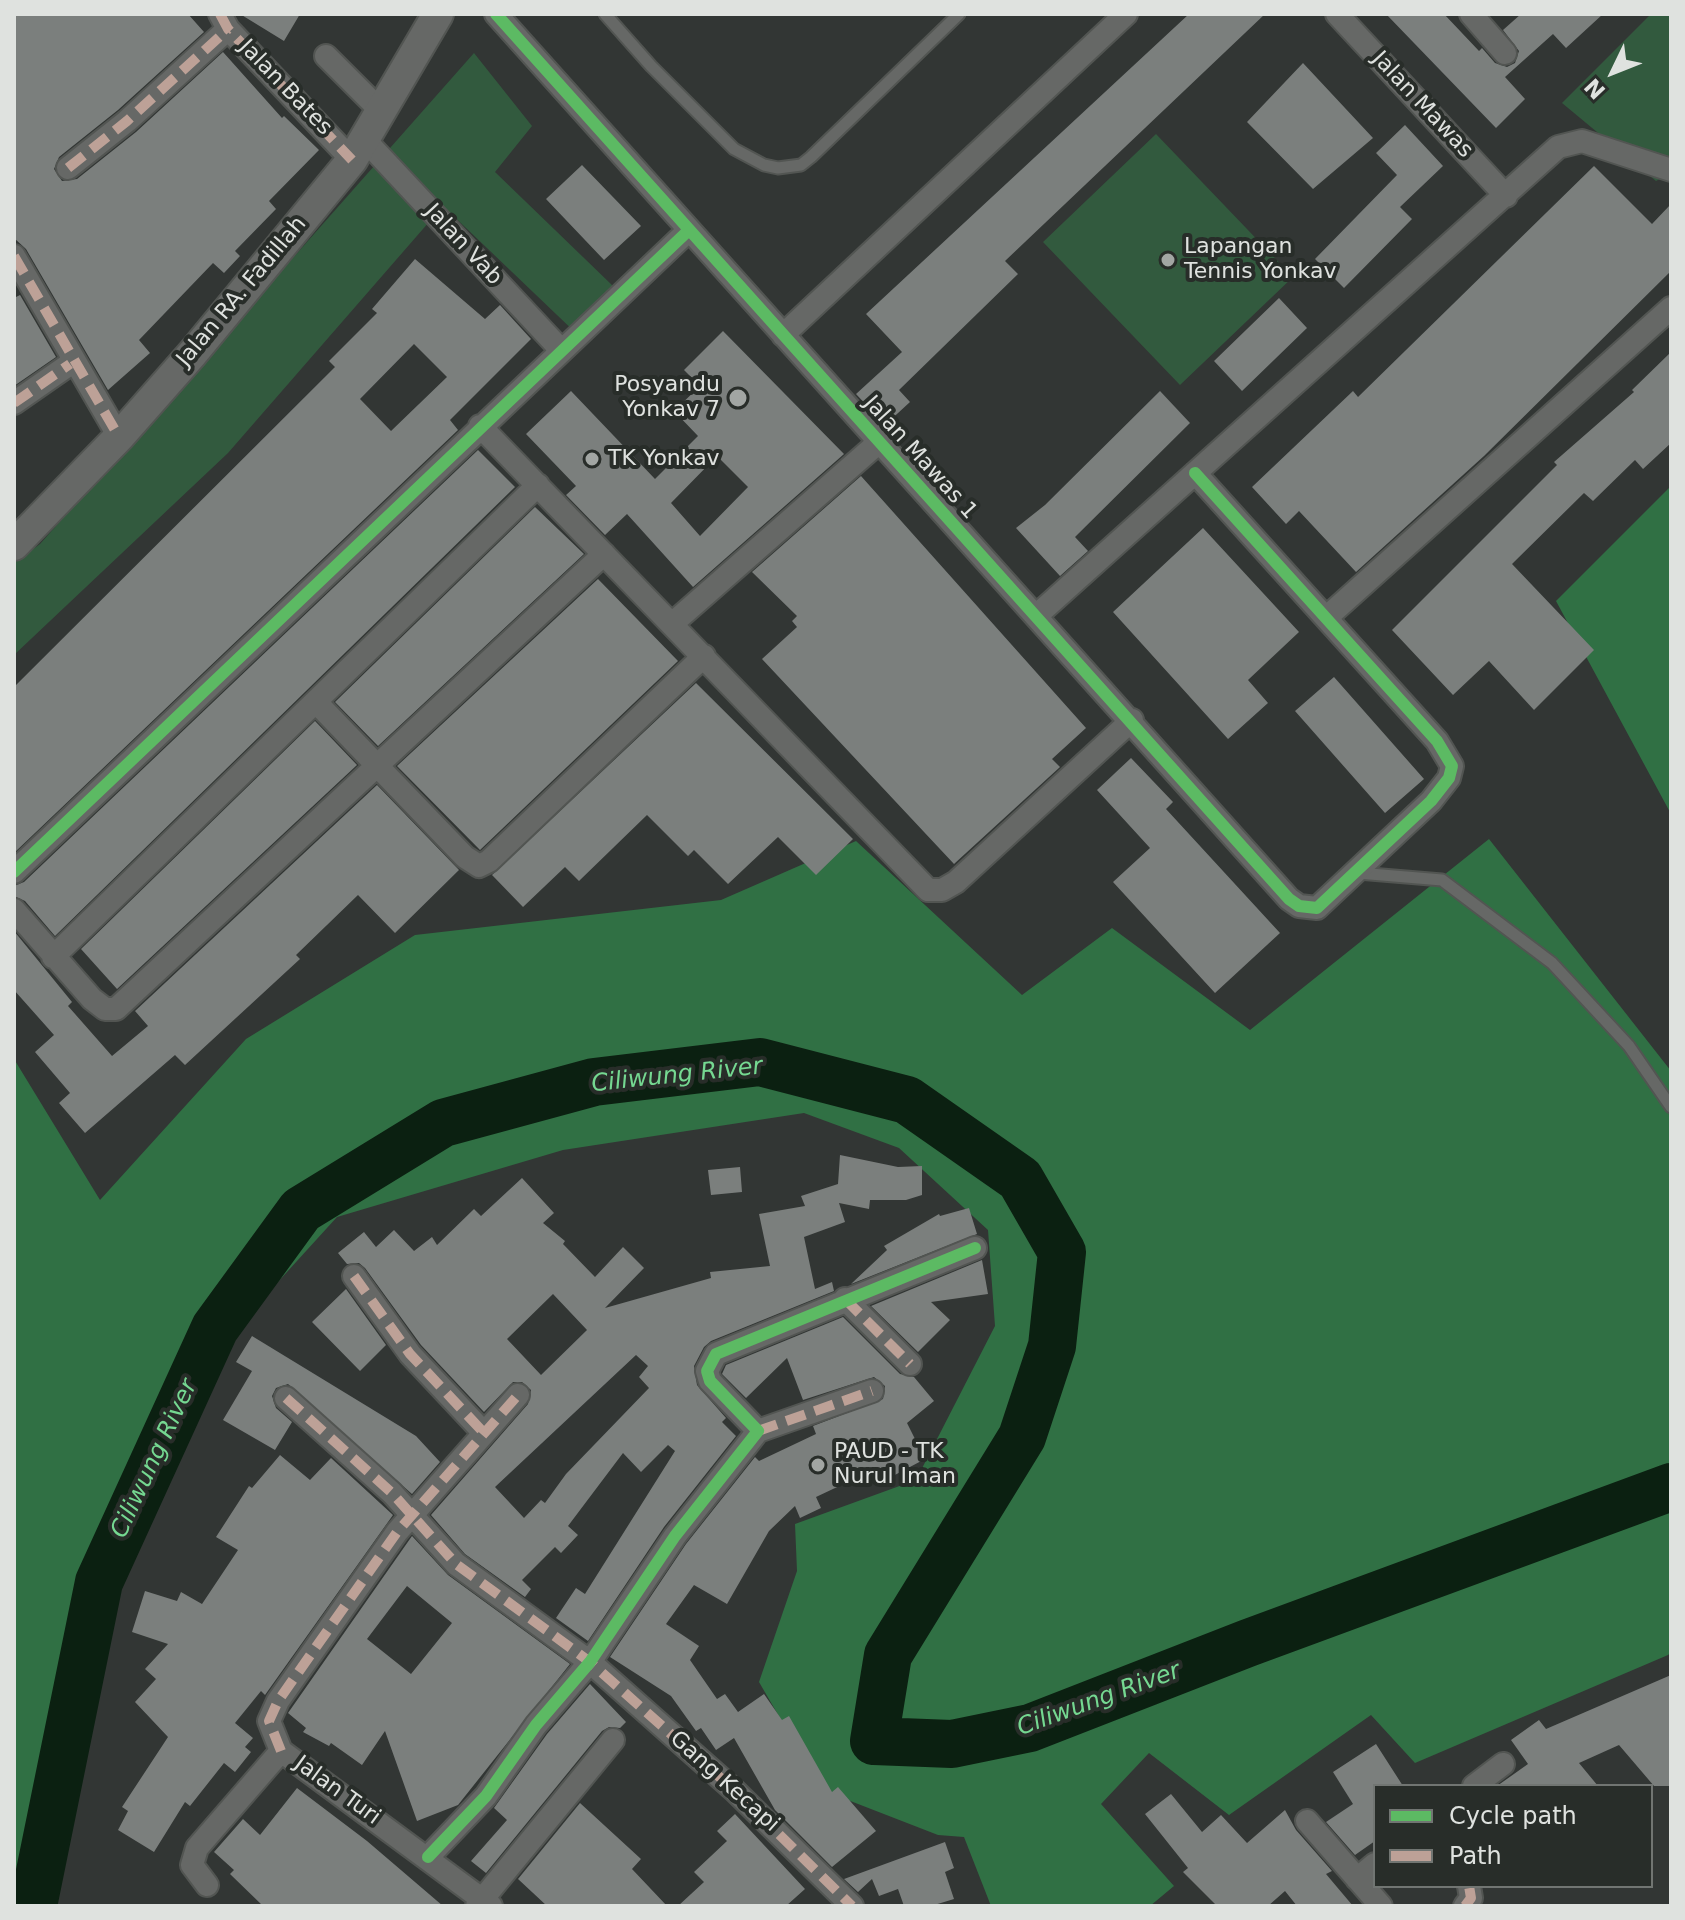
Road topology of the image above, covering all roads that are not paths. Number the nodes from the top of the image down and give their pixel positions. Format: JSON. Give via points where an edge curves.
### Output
{"nodes":[{"id":1,"x":438,"y":14,"type":"edge"},
{"id":2,"x":605,"y":14,"type":"edge"},
{"id":3,"x":959,"y":14,"type":"edge"},
{"id":4,"x":1126,"y":14,"type":"edge"},
{"id":5,"x":1337,"y":14,"type":"edge"},
{"id":6,"x":504,"y":16,"type":"edge"},
{"id":7,"x":1483,"y":18,"type":"edge"},
{"id":8,"x":224,"y":21,"type":"edge"},
{"id":9,"x":1505,"y":53,"type":"dead end"},
{"id":10,"x":326,"y":56,"type":"dead end"},
{"id":11,"x":380,"y":110,"type":"junction"},
{"id":12,"x":359,"y":150,"type":"junction"},
{"id":13,"x":68,"y":168,"type":"dead end"},
{"id":14,"x":1671,"y":170,"type":"edge"},
{"id":15,"x":1506,"y":196,"type":"junction"},
{"id":16,"x":689,"y":230,"type":"junction"},
{"id":17,"x":14,"y":256,"type":"edge"},
{"id":18,"x":1671,"y":308,"type":"edge"},
{"id":19,"x":783,"y":335,"type":"junction"},
{"id":20,"x":561,"y":350,"type":"junction"},
{"id":21,"x":70,"y":364,"type":"dead end"},
{"id":22,"x":14,"y":403,"type":"edge"},
{"id":23,"x":480,"y":426,"type":"junction"},
{"id":24,"x":119,"y":437,"type":"junction"},
{"id":25,"x":878,"y":443,"type":"junction"},
{"id":26,"x":1195,"y":473,"type":"junction"},
{"id":27,"x":538,"y":485,"type":"junction"},
{"id":28,"x":14,"y":545,"type":"edge"},
{"id":29,"x":604,"y":554,"type":"junction"},
{"id":30,"x":1036,"y":616,"type":"junction"},
{"id":31,"x":1327,"y":617,"type":"junction"},
{"id":32,"x":673,"y":623,"type":"junction"},
{"id":33,"x":704,"y":656,"type":"junction"},
{"id":34,"x":316,"y":702,"type":"junction"},
{"id":35,"x":1132,"y":720,"type":"junction"},
{"id":36,"x":375,"y":766,"type":"junction"},
{"id":37,"x":14,"y":872,"type":"edge"},
{"id":38,"x":1357,"y":873,"type":"junction"},
{"id":39,"x":14,"y":910,"type":"edge"},
{"id":40,"x":53,"y":957,"type":"junction"},
{"id":41,"x":1671,"y":1107,"type":"edge"},
{"id":42,"x":975,"y":1248,"type":"dead end"},
{"id":43,"x":354,"y":1276,"type":"dead end"},
{"id":44,"x":845,"y":1299,"type":"junction"},
{"id":45,"x":910,"y":1364,"type":"dead end"},
{"id":46,"x":872,"y":1391,"type":"dead end"},
{"id":47,"x":518,"y":1395,"type":"dead end"},
{"id":48,"x":286,"y":1398,"type":"dead end"},
{"id":49,"x":758,"y":1431,"type":"junction"},
{"id":50,"x":484,"y":1433,"type":"junction"},
{"id":51,"x":414,"y":1514,"type":"junction"},
{"id":52,"x":590,"y":1662,"type":"junction"},
{"id":53,"x":613,"y":1740,"type":"dead end"},
{"id":54,"x":281,"y":1751,"type":"junction"},
{"id":55,"x":1503,"y":1764,"type":"dead end"},
{"id":56,"x":1477,"y":1784,"type":"edge"},
{"id":57,"x":1307,"y":1821,"type":"dead end"},
{"id":58,"x":428,"y":1857,"type":"junction"},
{"id":59,"x":1373,"y":1866,"type":"edge"},
{"id":60,"x":1357,"y":1879,"type":"junction"},
{"id":61,"x":207,"y":1885,"type":"dead end"},
{"id":62,"x":1469,"y":1888,"type":"edge"},
{"id":63,"x":483,"y":1904,"type":"edge"},
{"id":64,"x":852,"y":1906,"type":"edge"},
{"id":65,"x":1381,"y":1906,"type":"edge"},
{"id":66,"x":1465,"y":1906,"type":"edge"}],
"edges":[{"from":1,"to":11,"type":"main road","name":"Jalan RA. Fadillah"},
{"from":2,"to":3,"type":"lane","via":[[734,149],[778,168],[801,165],[811,157]]},
{"from":4,"to":19,"type":"street"},
{"from":5,"to":15,"type":"street","name":"Jalan Mawas"},
{"from":6,"to":16,"type":"street","name":"Jalan Mawas 1"},
{"from":7,"to":9,"type":"street"},
{"from":8,"to":12,"type":"street","name":"Jalan Bates"},
{"from":8,"to":13,"type":"street","via":[[127,121]]},
{"from":10,"to":11,"type":"street"},
{"from":11,"to":12,"type":"main road","name":"Jalan RA. Fadillah"},
{"from":12,"to":20,"type":"street","name":"Jalan Vab"},
{"from":12,"to":24,"type":"main road","name":"Jalan RA. Fadillah"},
{"from":14,"to":15,"type":"street","via":[[1575,141],[1558,147]]},
{"from":15,"to":26,"type":"street"},
{"from":16,"to":19,"type":"street","name":"Jalan Mawas 1"},
{"from":16,"to":20,"type":"street"},
{"from":17,"to":24,"type":"street"},
{"from":18,"to":31,"type":"street"},
{"from":19,"to":25,"type":"street","name":"Jalan Mawas 1"},
{"from":20,"to":23,"type":"street"},
{"from":21,"to":22,"type":"street"},
{"from":23,"to":27,"type":"street"},
{"from":23,"to":37,"type":"street"},
{"from":24,"to":28,"type":"main road","name":"Jalan RA. Fadillah"},
{"from":25,"to":30,"type":"street","name":"Jalan Mawas 1"},
{"from":25,"to":32,"type":"street"},
{"from":26,"to":30,"type":"street"},
{"from":26,"to":31,"type":"street"},
{"from":27,"to":29,"type":"street"},
{"from":27,"to":34,"type":"street"},
{"from":29,"to":32,"type":"street"},
{"from":29,"to":36,"type":"street"},
{"from":30,"to":35,"type":"street","name":"Jalan Mawas 1"},
{"from":31,"to":38,"type":"street","via":[[1442,747],[1452,766],[1443,788]]},
{"from":32,"to":33,"type":"street"},
{"from":33,"to":35,"type":"street","via":[[920,885],[936,891],[956,882]]},
{"from":33,"to":36,"type":"street","via":[[484,864],[465,857]]},
{"from":34,"to":36,"type":"street"},
{"from":34,"to":40,"type":"street"},
{"from":35,"to":38,"type":"street","name":"Jalan Mawas 1","via":[[1289,899],[1308,909],[1325,904]]},
{"from":36,"to":40,"type":"street","via":[[116,1009],[97,1004]]},
{"from":38,"to":41,"type":"lane","via":[[1442,880],[1552,963],[1629,1046]]},
{"from":39,"to":40,"type":"street"},
{"from":42,"to":44,"type":"street"},
{"from":43,"to":50,"type":"street","via":[[410,1354]]},
{"from":44,"to":45,"type":"street"},
{"from":44,"to":49,"type":"street","via":[[720,1350],[711,1359],[710,1381]]},
{"from":46,"to":49,"type":"street"},
{"from":47,"to":50,"type":"street"},
{"from":48,"to":51,"type":"street","name":"Gang Kecapi"},
{"from":49,"to":52,"type":"street","via":[[675,1536]]},
{"from":50,"to":51,"type":"street"},
{"from":51,"to":52,"type":"street","name":"Gang Kecapi","via":[[474,1580]]},
{"from":51,"to":54,"type":"street","via":[[363,1575],[278,1701],[269,1721]]},
{"from":52,"to":58,"type":"street","via":[[536,1725],[486,1796]]},
{"from":52,"to":64,"type":"street","name":"Gang Kecapi","via":[[734,1790]]},
{"from":53,"to":63,"type":"street"},
{"from":54,"to":58,"type":"street","name":"Jalan Turi"},
{"from":54,"to":61,"type":"street","name":"Jalan Turi","via":[[197,1848],[192,1865]]},
{"from":55,"to":56,"type":"street"},
{"from":57,"to":60,"type":"street"},
{"from":58,"to":63,"type":"street","name":"Jalan Turi"},
{"from":59,"to":60,"type":"street"},
{"from":60,"to":65,"type":"street"},
{"from":62,"to":66,"type":"street"}]}
